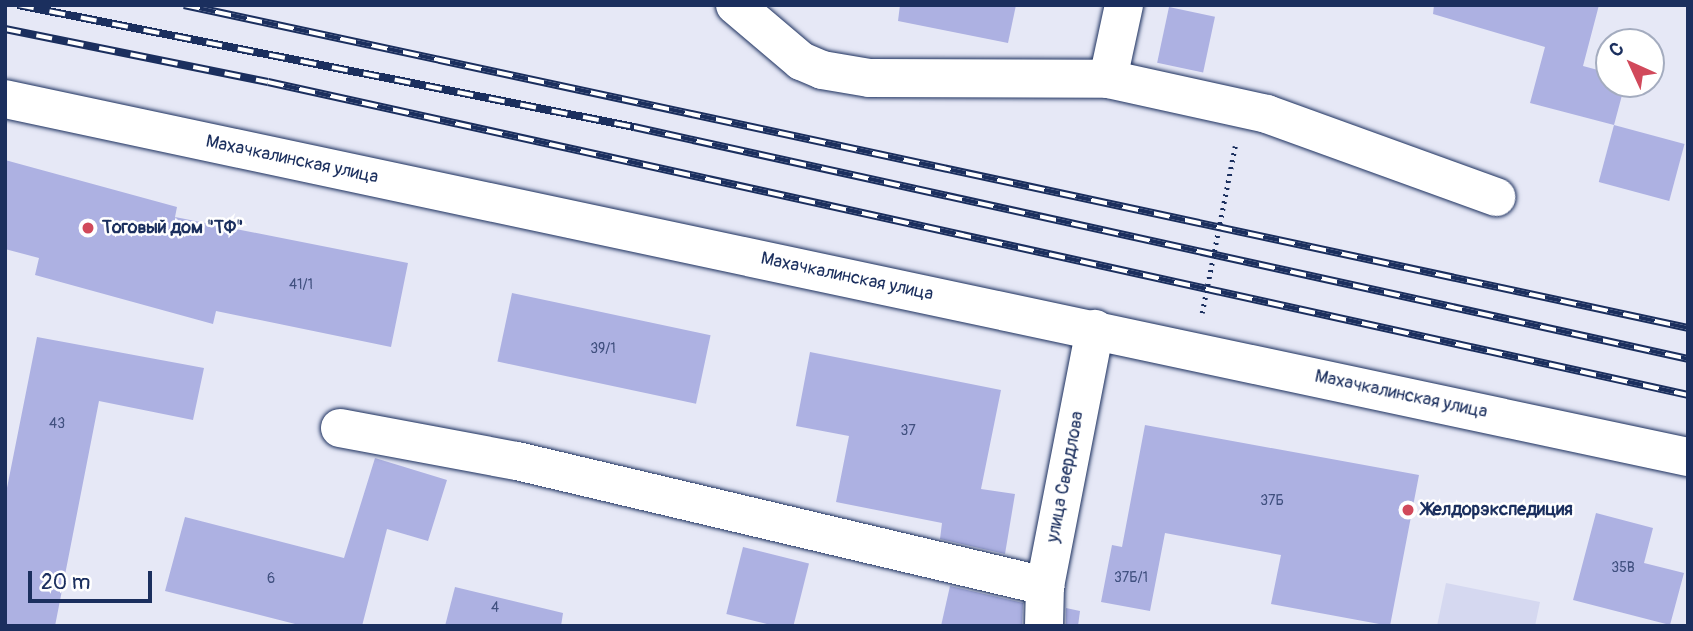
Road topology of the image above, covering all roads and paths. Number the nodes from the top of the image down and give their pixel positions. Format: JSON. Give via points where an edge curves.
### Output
{"nodes":[{"id":1,"x":734,"y":5,"type":"edge"},
{"id":2,"x":1124,"y":5,"type":"edge"},
{"id":3,"x":1108,"y":79,"type":"junction"},
{"id":4,"x":5,"y":99,"type":"edge"},
{"id":5,"x":1243,"y":108,"type":"junction"},
{"id":6,"x":1496,"y":197,"type":"dead end"},
{"id":7,"x":1191,"y":311,"type":"dead end"},
{"id":8,"x":1095,"y":329,"type":"junction"},
{"id":9,"x":340,"y":428,"type":"dead end"},
{"id":10,"x":1688,"y":457,"type":"edge"},
{"id":11,"x":1045,"y":586,"type":"junction"},
{"id":12,"x":1044,"y":626,"type":"edge"}],
"edges":[{"from":1,"to":3,"type":"street","via":[[801,61],[822,70],[869,78]]},
{"from":2,"to":3,"type":"street"},
{"from":3,"to":5,"type":"street"},
{"from":4,"to":8,"type":"street","name":"Махачкалинская улица"},
{"from":5,"to":6,"type":"street"},
{"from":5,"to":7,"type":"path","via":[[1202,313]]},
{"from":8,"to":10,"type":"street","name":"Махачкалинская улица"},
{"from":8,"to":11,"type":"street","name":"улица Свердлова"},
{"from":9,"to":11,"type":"street","via":[[517,461]]},
{"from":11,"to":12,"type":"street","name":"улица Свердлова"}]}
